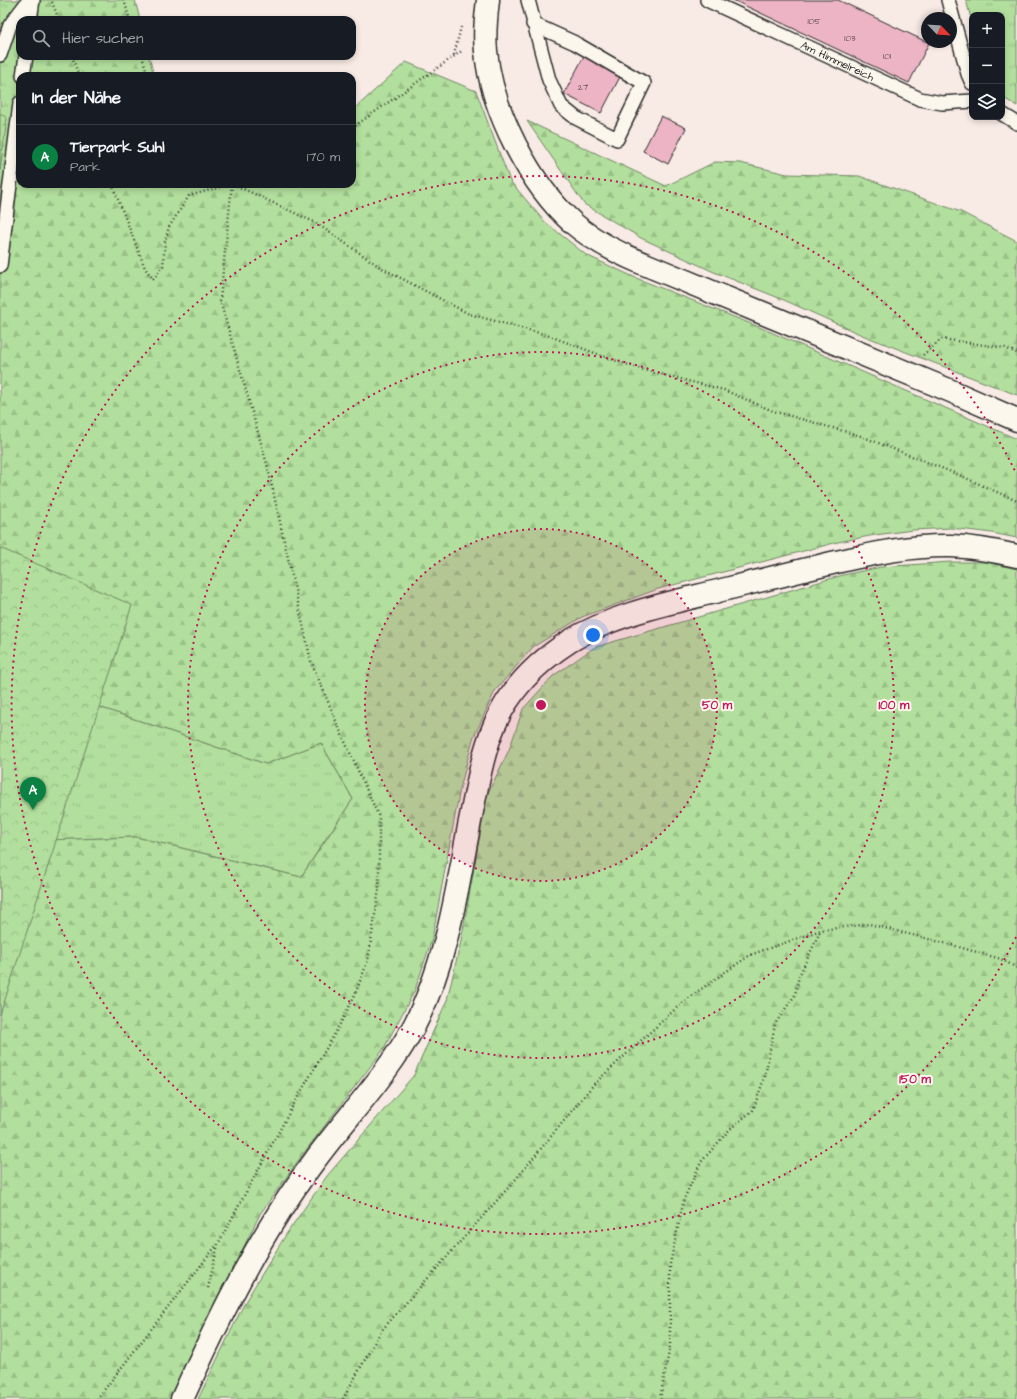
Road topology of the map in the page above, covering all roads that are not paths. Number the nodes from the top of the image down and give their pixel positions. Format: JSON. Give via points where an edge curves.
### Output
{"nodes":[{"id":1,"x":29,"y":0,"type":"edge"},
{"id":2,"x":33,"y":0,"type":"edge"},
{"id":3,"x":488,"y":0,"type":"edge"},
{"id":4,"x":528,"y":0,"type":"edge"},
{"id":5,"x":707,"y":0,"type":"edge"},
{"id":6,"x":948,"y":0,"type":"edge"},
{"id":7,"x":17,"y":16,"type":"edge"},
{"id":8,"x":31,"y":16,"type":"edge"},
{"id":9,"x":16,"y":17,"type":"edge"},
{"id":10,"x":533,"y":24,"type":"junction"},
{"id":11,"x":0,"y":55,"type":"edge"},
{"id":12,"x":25,"y":60,"type":"edge"},
{"id":13,"x":24,"y":72,"type":"edge"},
{"id":14,"x":969,"y":76,"type":"edge"},
{"id":15,"x":969,"y":101,"type":"edge"},
{"id":16,"x":1005,"y":116,"type":"edge"},
{"id":17,"x":1017,"y":123,"type":"edge"},
{"id":18,"x":16,"y":136,"type":"edge"},
{"id":19,"x":0,"y":266,"type":"edge"},
{"id":20,"x":1017,"y":420,"type":"edge"},
{"id":21,"x":1017,"y":556,"type":"edge"},
{"id":22,"x":182,"y":1399,"type":"edge"}],
"edges":[{"from":1,"to":7,"type":"lane"},
{"from":2,"to":8,"type":"lane"},
{"from":3,"to":20,"type":"main road","via":[[485,35],[488,68],[502,114],[535,180],[574,224],[617,252]]},
{"from":4,"to":10,"type":"lane"},
{"from":5,"to":15,"type":"lane","name":"Am Himmelreich","via":[[920,99],[942,103]]},
{"from":6,"to":14,"type":"lane"},
{"from":9,"to":11,"type":"lane","via":[[10,25]]},
{"from":10,"to":10,"type":"lane","via":[[549,80],[561,106],[576,118],[617,138],[644,83],[575,43]]},
{"from":12,"to":13,"type":"lane"},
{"from":16,"to":17,"type":"lane"},
{"from":18,"to":19,"type":"lane"},
{"from":21,"to":22,"type":"main road","via":[[989,549],[965,547],[914,548],[877,553],[784,574],[628,615],[598,627],[573,639],[547,657],[525,678],[496,720],[487,744],[446,939],[438,968],[415,1023],[397,1056],[315,1159],[263,1236]]}]}
